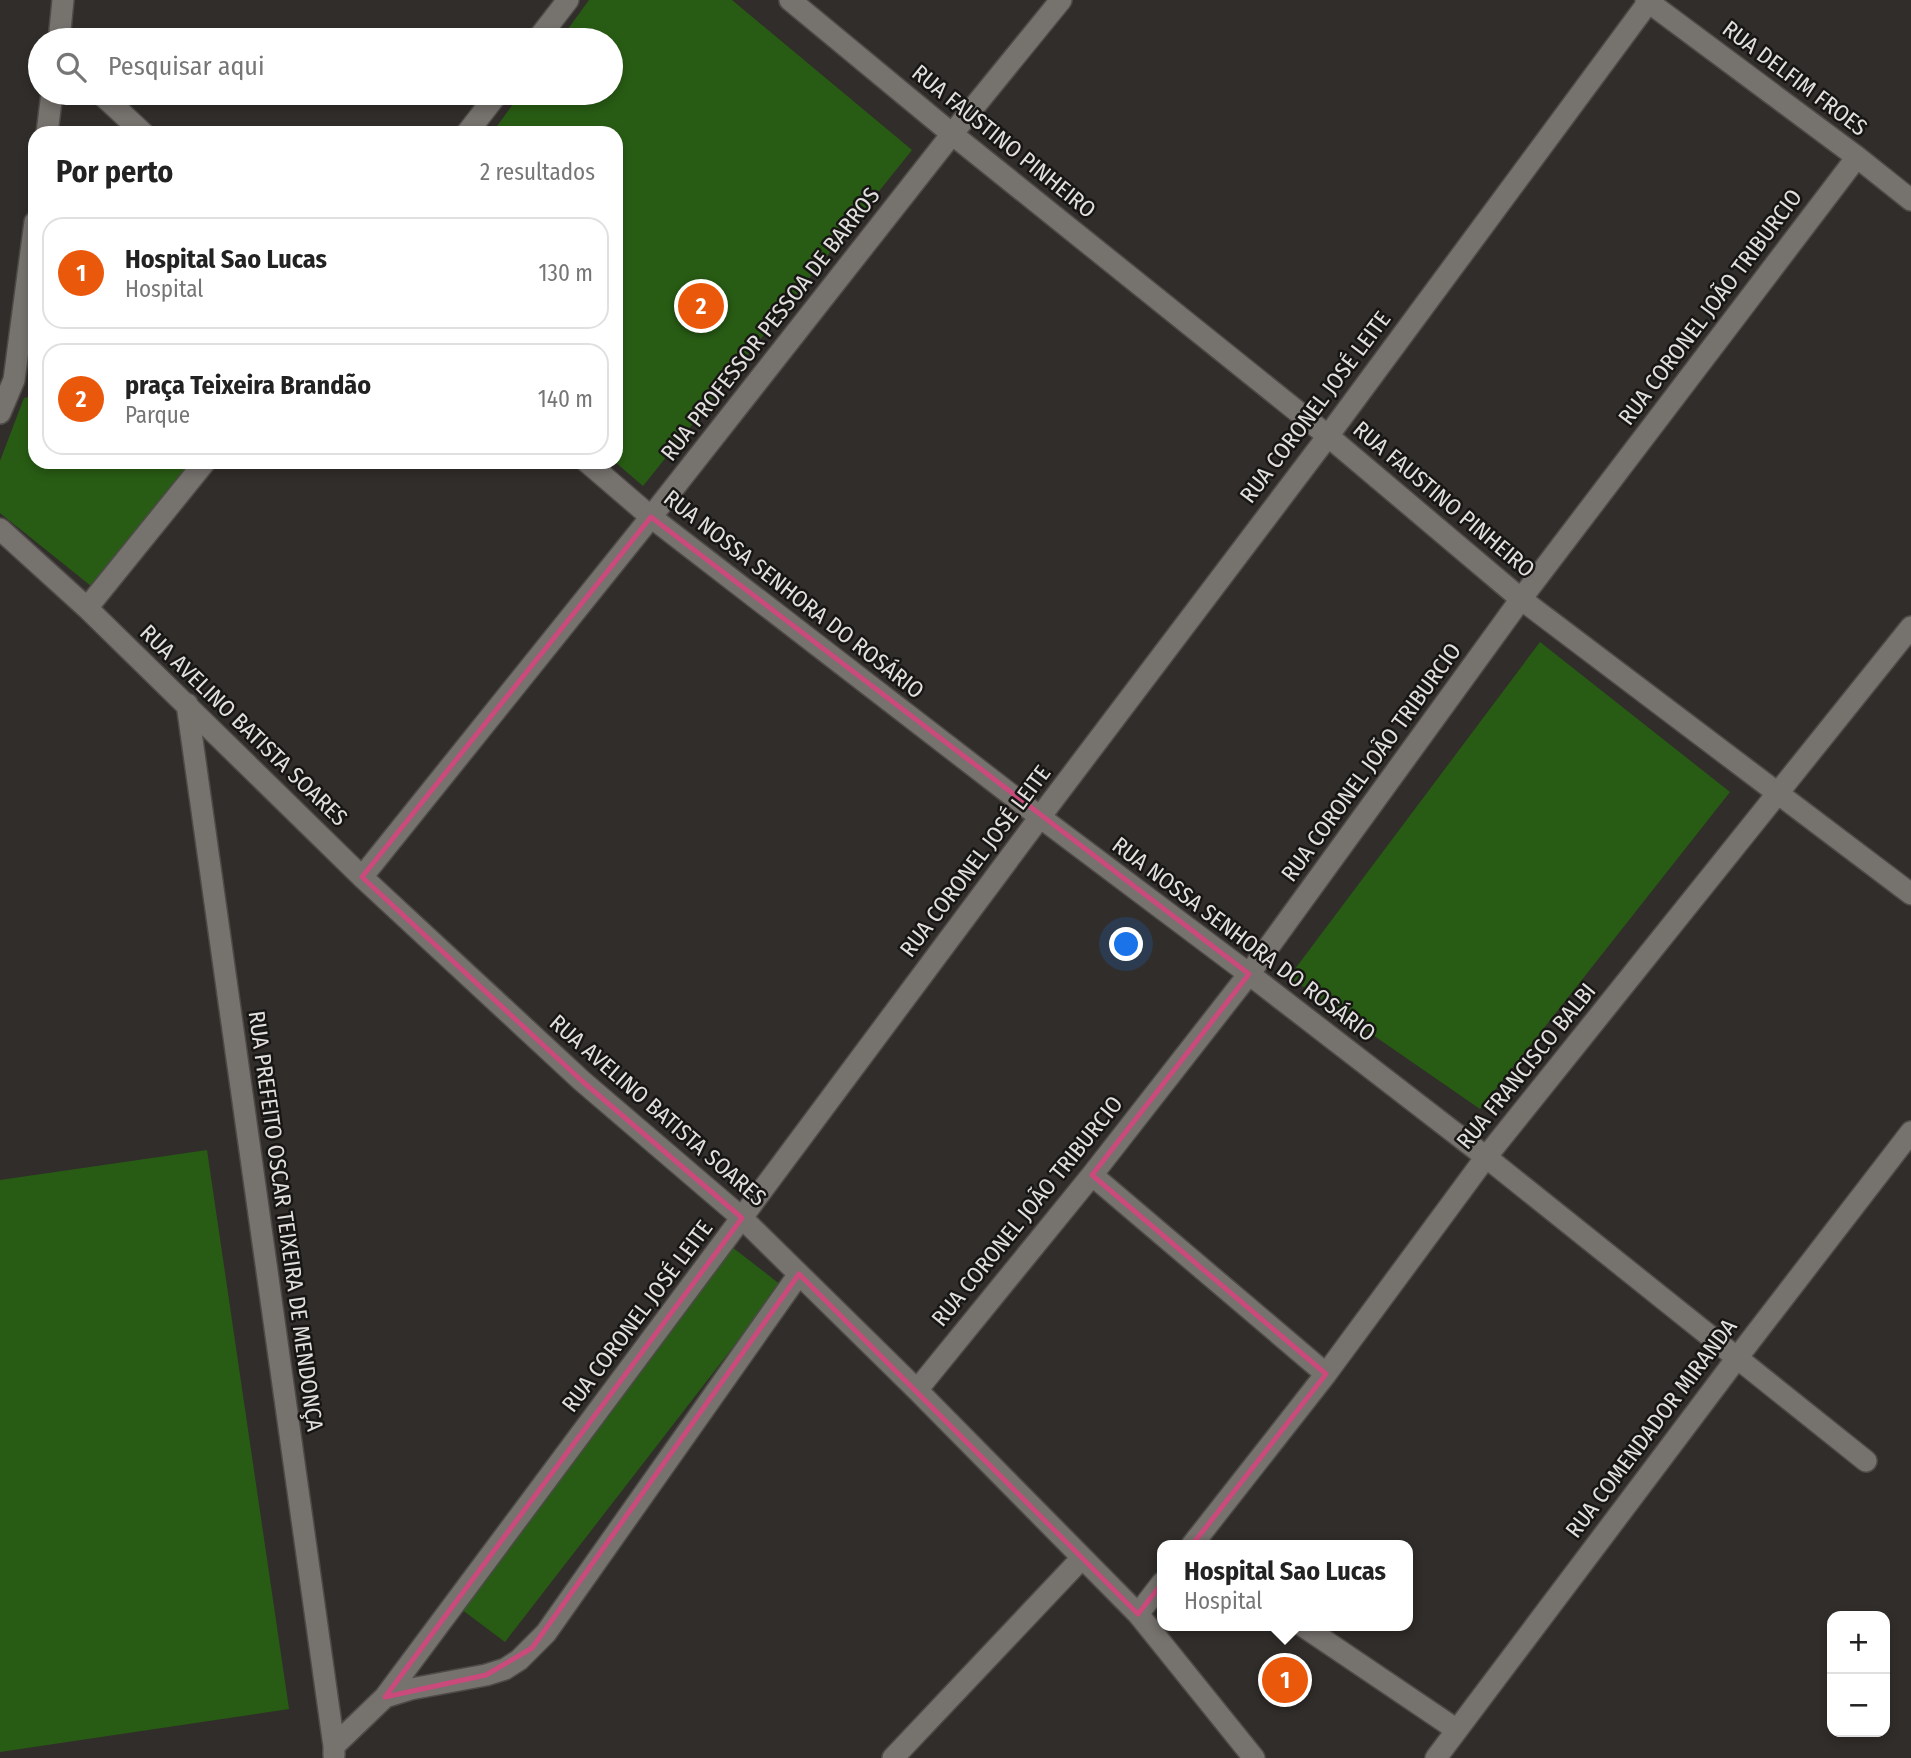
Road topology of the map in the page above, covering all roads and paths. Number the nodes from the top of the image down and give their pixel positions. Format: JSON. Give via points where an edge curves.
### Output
{"nodes":[{"id":1,"x":63,"y":0,"type":"edge"},
{"id":2,"x":568,"y":0,"type":"edge"},
{"id":3,"x":790,"y":0,"type":"edge"},
{"id":4,"x":1061,"y":0,"type":"edge"},
{"id":5,"x":1648,"y":1,"type":"edge"},
{"id":6,"x":60,"y":28,"type":"edge"},
{"id":7,"x":546,"y":28,"type":"edge"},
{"id":8,"x":50,"y":105,"type":"edge"},
{"id":9,"x":113,"y":105,"type":"edge"},
{"id":10,"x":489,"y":105,"type":"edge"},
{"id":11,"x":48,"y":126,"type":"edge"},
{"id":12,"x":135,"y":126,"type":"edge"},
{"id":13,"x":472,"y":126,"type":"edge"},
{"id":14,"x":952,"y":134,"type":"junction"},
{"id":15,"x":1857,"y":157,"type":"junction"},
{"id":16,"x":1911,"y":200,"type":"edge"},
{"id":17,"x":28,"y":280,"type":"edge"},
{"id":18,"x":16,"y":380,"type":"edge"},
{"id":19,"x":0,"y":413,"type":"edge"},
{"id":20,"x":1328,"y":436,"type":"junction"},
{"id":21,"x":199,"y":469,"type":"edge"},
{"id":22,"x":595,"y":469,"type":"edge"},
{"id":23,"x":651,"y":517,"type":"junction"},
{"id":24,"x":0,"y":529,"type":"edge"},
{"id":25,"x":1521,"y":599,"type":"junction"},
{"id":26,"x":87,"y":608,"type":"junction"},
{"id":27,"x":1911,"y":627,"type":"edge"},
{"id":28,"x":187,"y":704,"type":"junction"},
{"id":29,"x":1779,"y":793,"type":"junction"},
{"id":30,"x":1040,"y":817,"type":"junction"},
{"id":31,"x":362,"y":877,"type":"junction"},
{"id":32,"x":1911,"y":894,"type":"edge"},
{"id":33,"x":1249,"y":974,"type":"junction"},
{"id":34,"x":1911,"y":1132,"type":"edge"},
{"id":35,"x":1486,"y":1157,"type":"junction"},
{"id":36,"x":1092,"y":1175,"type":"junction"},
{"id":37,"x":742,"y":1218,"type":"junction"},
{"id":38,"x":799,"y":1274,"type":"junction"},
{"id":39,"x":1737,"y":1358,"type":"junction"},
{"id":40,"x":1326,"y":1374,"type":"junction"},
{"id":41,"x":917,"y":1390,"type":"junction"},
{"id":42,"x":1866,"y":1461,"type":"dead end"},
{"id":43,"x":1196,"y":1540,"type":"edge"},
{"id":44,"x":1082,"y":1558,"type":"junction"},
{"id":45,"x":1157,"y":1590,"type":"edge"},
{"id":46,"x":1138,"y":1614,"type":"junction"},
{"id":47,"x":1310,"y":1631,"type":"edge"},
{"id":48,"x":385,"y":1698,"type":"junction"},
{"id":49,"x":1457,"y":1730,"type":"junction"},
{"id":50,"x":334,"y":1752,"type":"edge"},
{"id":51,"x":893,"y":1758,"type":"edge"},
{"id":52,"x":1254,"y":1758,"type":"edge"},
{"id":53,"x":1436,"y":1758,"type":"edge"}],
"edges":[{"from":1,"to":6,"type":"street"},
{"from":2,"to":7,"type":"street"},
{"from":3,"to":14,"type":"street","name":"RUA FAUSTINO PINHEIRO"},
{"from":4,"to":14,"type":"street","name":"RUA PROFESSOR PESSOA DE BARROS"},
{"from":5,"to":15,"type":"street","name":"RUA DELFIM FROES"},
{"from":5,"to":20,"type":"street","name":"RUA CORONEL JOSÉ LEITE"},
{"from":8,"to":11,"type":"street"},
{"from":9,"to":12,"type":"street"},
{"from":10,"to":13,"type":"street"},
{"from":14,"to":20,"type":"street","name":"RUA FAUSTINO PINHEIRO"},
{"from":14,"to":23,"type":"street","name":"RUA PROFESSOR PESSOA DE BARROS"},
{"from":15,"to":16,"type":"street","name":"RUA DELFIM FROES"},
{"from":15,"to":25,"type":"street","name":"RUA CORONEL JOÃO TRIBURCIO"},
{"from":17,"to":18,"type":"street"},
{"from":18,"to":19,"type":"street"},
{"from":20,"to":25,"type":"street","name":"RUA FAUSTINO PINHEIRO"},
{"from":20,"to":30,"type":"street","name":"RUA CORONEL JOSÉ LEITE"},
{"from":21,"to":26,"type":"street"},
{"from":22,"to":23,"type":"street","name":"RUA NOSSA SENHORA DO ROSÁRIO"},
{"from":23,"to":30,"type":"street","name":"RUA NOSSA SENHORA DO ROSÁRIO"},
{"from":23,"to":31,"type":"street","name":"RUA PROFESSOR PESSOA DE BARROS"},
{"from":24,"to":26,"type":"street","name":"RUA AVELINO BATISTA SOARES"},
{"from":25,"to":29,"type":"street","name":"RUA FAUSTINO PINHEIRO"},
{"from":25,"to":33,"type":"street","name":"RUA CORONEL JOÃO TRIBURCIO"},
{"from":26,"to":28,"type":"street","name":"RUA AVELINO BATISTA SOARES"},
{"from":27,"to":29,"type":"street","name":"RUA FRANCISCO BALBI"},
{"from":28,"to":31,"type":"street","name":"RUA AVELINO BATISTA SOARES"},
{"from":28,"to":50,"type":"street","name":"RUA PREFEITO OSCAR TEIXEIRA DE MENDONÇA"},
{"from":29,"to":32,"type":"street","name":"RUA FAUSTINO PINHEIRO"},
{"from":29,"to":35,"type":"street","name":"RUA FRANCISCO BALBI"},
{"from":30,"to":33,"type":"street","name":"RUA NOSSA SENHORA DO ROSÁRIO"},
{"from":30,"to":37,"type":"street","name":"RUA CORONEL JOSÉ LEITE"},
{"from":31,"to":37,"type":"street","name":"RUA AVELINO BATISTA SOARES","via":[[583,1081]]},
{"from":33,"to":35,"type":"street","name":"RUA NOSSA SENHORA DO ROSÁRIO"},
{"from":33,"to":36,"type":"street","name":"RUA CORONEL JOÃO TRIBURCIO"},
{"from":34,"to":39,"type":"street","name":"RUA COMENDADOR MIRANDA"},
{"from":35,"to":39,"type":"street","name":"RUA NOSSA SENHORA DO ROSÁRIO"},
{"from":35,"to":40,"type":"street","name":"RUA FRANCISCO BALBI"},
{"from":36,"to":40,"type":"street"},
{"from":36,"to":41,"type":"street","name":"RUA CORONEL JOÃO TRIBURCIO"},
{"from":37,"to":38,"type":"street","name":"RUA AVELINO BATISTA SOARES"},
{"from":37,"to":48,"type":"street","name":"RUA CORONEL JOSÉ LEITE"},
{"from":38,"to":41,"type":"street","name":"RUA AVELINO BATISTA SOARES"},
{"from":38,"to":48,"type":"street","via":[[532,1648],[505,1669]]},
{"from":39,"to":42,"type":"street","name":"RUA NOSSA SENHORA DO ROSÁRIO"},
{"from":39,"to":49,"type":"street","name":"RUA COMENDADOR MIRANDA"},
{"from":40,"to":43,"type":"street","name":"RUA FRANCISCO BALBI"},
{"from":41,"to":44,"type":"street","name":"RUA AVELINO BATISTA SOARES"},
{"from":44,"to":46,"type":"street","name":"RUA AVELINO BATISTA SOARES"},
{"from":44,"to":51,"type":"street"},
{"from":45,"to":46,"type":"street"},
{"from":46,"to":52,"type":"street","name":"RUA AVELINO BATISTA SOARES"},
{"from":47,"to":49,"type":"street"},
{"from":48,"to":50,"type":"street","name":"RUA CORONEL JOSÉ LEITE"},
{"from":49,"to":53,"type":"street","name":"RUA COMENDADOR MIRANDA"}]}
